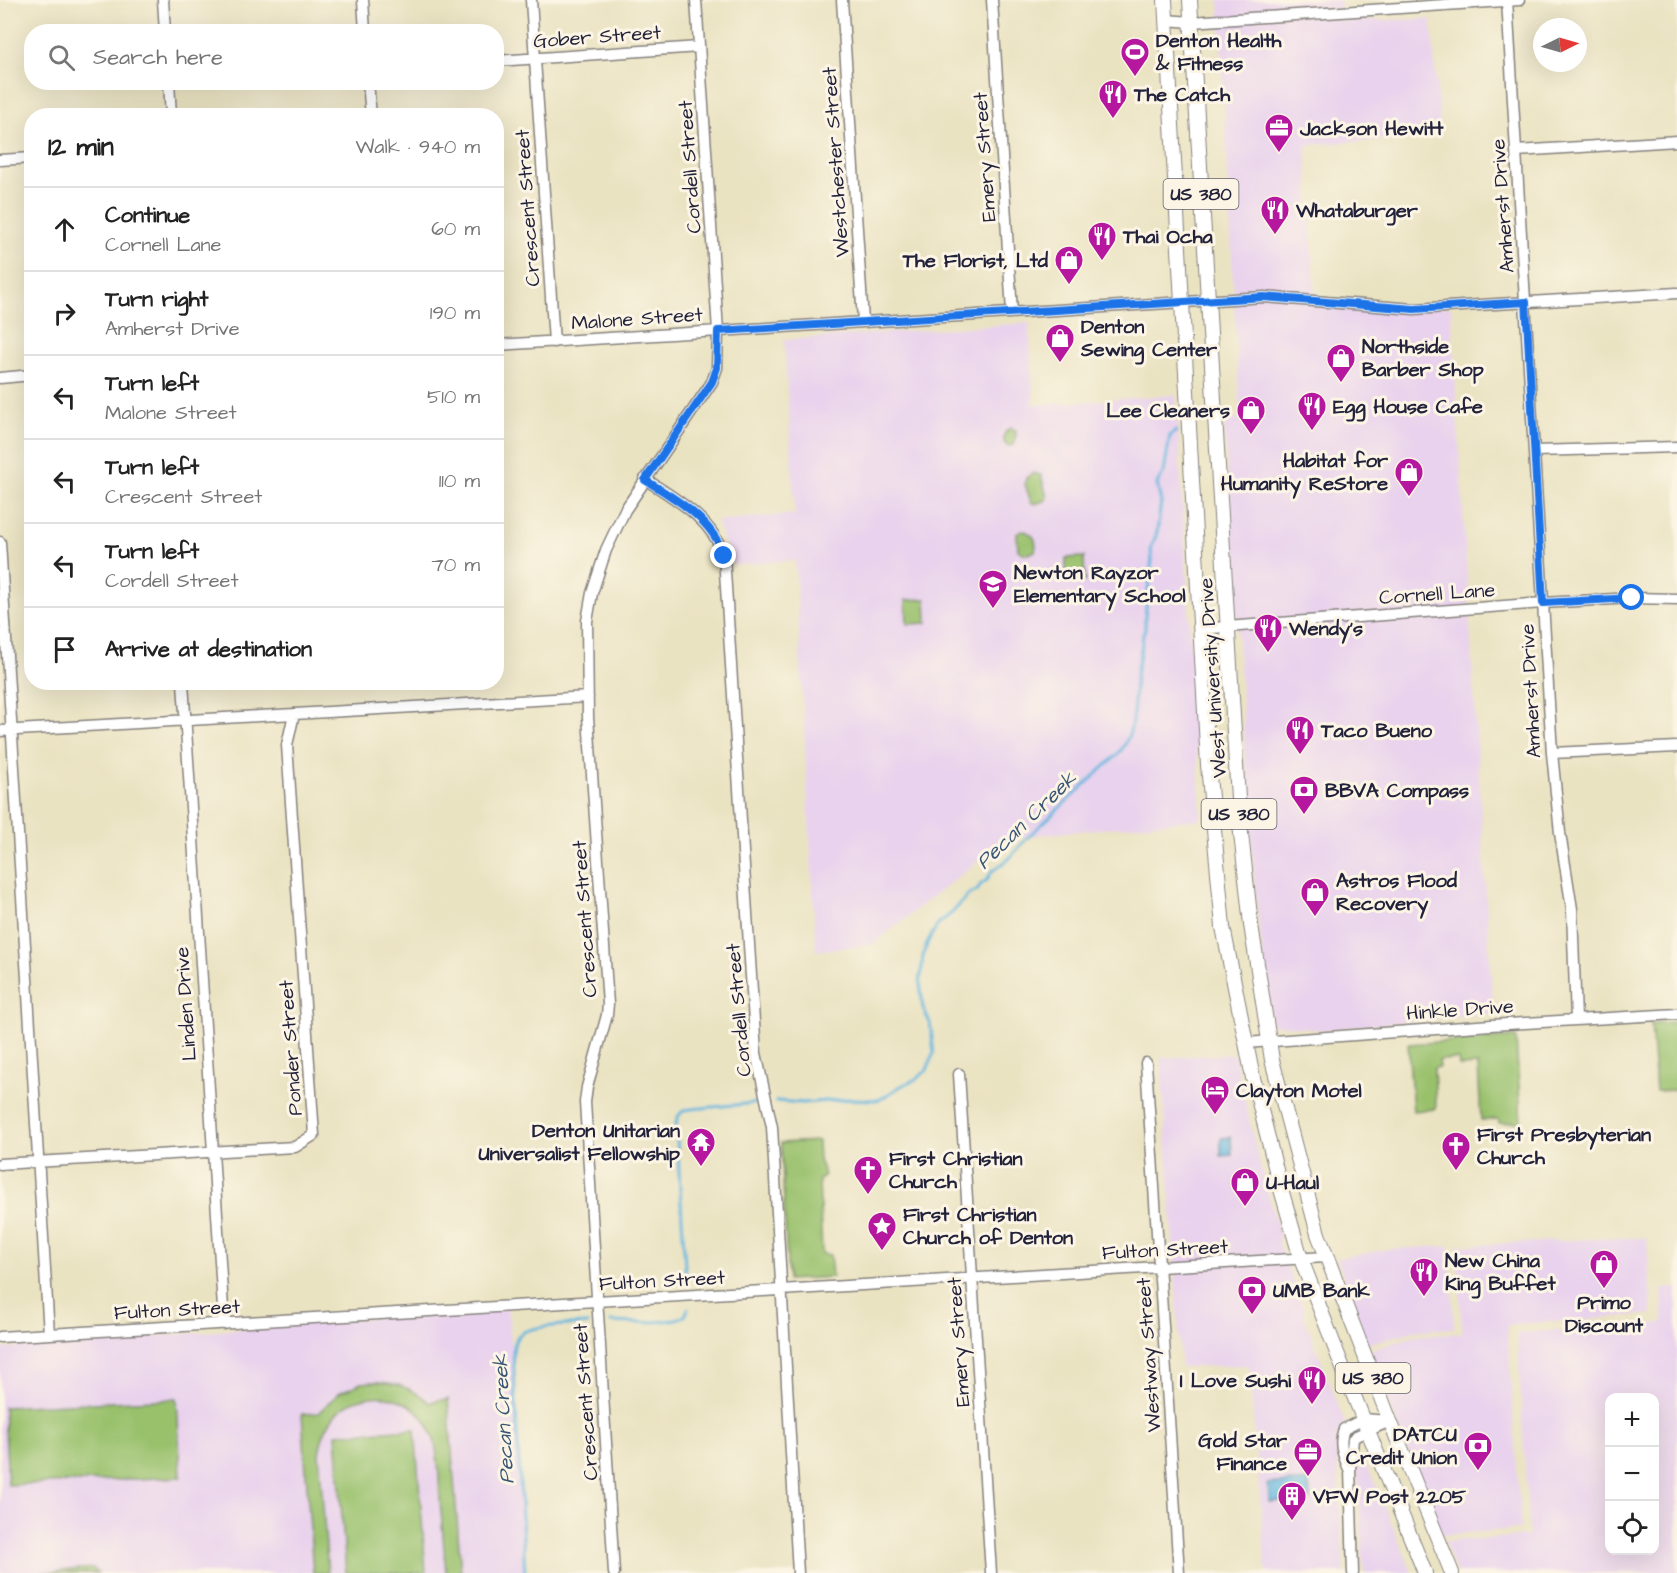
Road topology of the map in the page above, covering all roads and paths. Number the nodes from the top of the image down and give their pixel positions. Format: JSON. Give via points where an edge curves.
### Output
{"nodes":[{"id":1,"x":163,"y":0,"type":"edge"},
{"id":2,"x":363,"y":0,"type":"edge"},
{"id":3,"x":531,"y":0,"type":"edge"},
{"id":4,"x":696,"y":0,"type":"edge"},
{"id":5,"x":842,"y":0,"type":"edge"},
{"id":6,"x":992,"y":0,"type":"edge"},
{"id":7,"x":1165,"y":0,"type":"edge"},
{"id":8,"x":1190,"y":0,"type":"edge"},
{"id":9,"x":1507,"y":0,"type":"edge"},
{"id":10,"x":1519,"y":0,"type":"edge"},
{"id":11,"x":1166,"y":20,"type":"junction"},
{"id":12,"x":1191,"y":22,"type":"junction"},
{"id":13,"x":164,"y":24,"type":"edge"},
{"id":14,"x":364,"y":24,"type":"edge"},
{"id":15,"x":699,"y":47,"type":"junction"},
{"id":16,"x":535,"y":58,"type":"junction"},
{"id":17,"x":504,"y":60,"type":"edge"},
{"id":18,"x":169,"y":90,"type":"edge"},
{"id":19,"x":369,"y":90,"type":"edge"},
{"id":20,"x":171,"y":108,"type":"edge"},
{"id":21,"x":370,"y":108,"type":"edge"},
{"id":22,"x":1677,"y":141,"type":"edge"},
{"id":23,"x":1516,"y":151,"type":"junction"},
{"id":24,"x":24,"y":158,"type":"edge"},
{"id":25,"x":0,"y":160,"type":"edge"},
{"id":26,"x":1677,"y":293,"type":"edge"},
{"id":27,"x":1207,"y":300,"type":"junction"},
{"id":28,"x":1180,"y":302,"type":"junction"},
{"id":29,"x":1526,"y":302,"type":"junction"},
{"id":30,"x":1012,"y":312,"type":"junction"},
{"id":31,"x":863,"y":321,"type":"junction"},
{"id":32,"x":718,"y":331,"type":"junction"},
{"id":33,"x":554,"y":342,"type":"junction"},
{"id":34,"x":504,"y":345,"type":"edge"},
{"id":35,"x":24,"y":376,"type":"edge"},
{"id":36,"x":0,"y":378,"type":"edge"},
{"id":37,"x":1677,"y":447,"type":"edge"},
{"id":38,"x":1534,"y":451,"type":"junction"},
{"id":39,"x":645,"y":480,"type":"junction"},
{"id":40,"x":0,"y":542,"type":"edge"},
{"id":41,"x":1677,"y":599,"type":"edge"},
{"id":42,"x":1543,"y":603,"type":"junction"},
{"id":43,"x":1228,"y":626,"type":"junction"},
{"id":44,"x":1200,"y":629,"type":"junction"},
{"id":45,"x":184,"y":690,"type":"edge"},
{"id":46,"x":588,"y":697,"type":"junction"},
{"id":47,"x":294,"y":714,"type":"junction"},
{"id":48,"x":186,"y":720,"type":"junction"},
{"id":49,"x":6,"y":731,"type":"edge"},
{"id":50,"x":1677,"y":747,"type":"edge"},
{"id":51,"x":1552,"y":753,"type":"junction"},
{"id":52,"x":1677,"y":1014,"type":"edge"},
{"id":53,"x":1576,"y":1020,"type":"junction"},
{"id":54,"x":1269,"y":1041,"type":"junction"},
{"id":55,"x":1246,"y":1043,"type":"junction"},
{"id":56,"x":1146,"y":1063,"type":"dead end"},
{"id":57,"x":959,"y":1074,"type":"dead end"},
{"id":58,"x":213,"y":1152,"type":"junction"},
{"id":59,"x":38,"y":1162,"type":"junction"},
{"id":60,"x":0,"y":1164,"type":"edge"},
{"id":61,"x":1326,"y":1257,"type":"junction"},
{"id":62,"x":1301,"y":1259,"type":"junction"},
{"id":63,"x":1160,"y":1267,"type":"junction"},
{"id":64,"x":972,"y":1278,"type":"junction"},
{"id":65,"x":781,"y":1290,"type":"junction"},
{"id":66,"x":597,"y":1302,"type":"junction"},
{"id":67,"x":224,"y":1324,"type":"junction"},
{"id":68,"x":49,"y":1334,"type":"junction"},
{"id":69,"x":0,"y":1337,"type":"edge"},
{"id":70,"x":1390,"y":1421,"type":"junction"},
{"id":71,"x":1366,"y":1425,"type":"junction"},
{"id":72,"x":614,"y":1573,"type":"edge"},
{"id":73,"x":798,"y":1573,"type":"edge"},
{"id":74,"x":991,"y":1573,"type":"edge"},
{"id":75,"x":1179,"y":1573,"type":"edge"},
{"id":76,"x":1353,"y":1573,"type":"edge"},
{"id":77,"x":1425,"y":1573,"type":"edge"},
{"id":78,"x":1452,"y":1573,"type":"edge"}],
"edges":[{"from":1,"to":13,"type":"street"},
{"from":2,"to":14,"type":"street"},
{"from":3,"to":16,"type":"street","name":"Crescent Street"},
{"from":4,"to":15,"type":"street","name":"Cordell Street"},
{"from":5,"to":31,"type":"street","name":"Westchester Street"},
{"from":6,"to":30,"type":"street","name":"Emery Street"},
{"from":7,"to":11,"type":"main road","name":"West University Drive","number":"US 380"},
{"from":8,"to":12,"type":"main road","name":"West University Drive","number":"US 380"},
{"from":9,"to":10,"type":"street"},
{"from":9,"to":12,"type":"street"},
{"from":9,"to":23,"type":"street","name":"Amherst Drive"},
{"from":11,"to":12,"type":"street"},
{"from":11,"to":28,"type":"main road","name":"West University Drive","number":"US 380"},
{"from":12,"to":27,"type":"main road","name":"West University Drive","number":"US 380"},
{"from":15,"to":16,"type":"street","name":"Gober Street"},
{"from":15,"to":32,"type":"street","name":"Cordell Street"},
{"from":16,"to":17,"type":"street","name":"Gober Street"},
{"from":16,"to":33,"type":"street","name":"Crescent Street"},
{"from":18,"to":20,"type":"street"},
{"from":19,"to":21,"type":"street"},
{"from":22,"to":23,"type":"street"},
{"from":23,"to":29,"type":"street","name":"Amherst Drive"},
{"from":24,"to":25,"type":"street"},
{"from":26,"to":29,"type":"street","name":"Malone Street"},
{"from":27,"to":28,"type":"street","name":"Malone Street"},
{"from":27,"to":29,"type":"street","name":"Malone Street","via":[[1264,297],[1414,309]]},
{"from":27,"to":43,"type":"main road","name":"West University Drive","number":"US 380"},
{"from":28,"to":30,"type":"street","name":"Malone Street"},
{"from":28,"to":44,"type":"main road","name":"West University Drive","number":"US 380"},
{"from":29,"to":38,"type":"street","name":"Amherst Drive"},
{"from":30,"to":31,"type":"street","name":"Malone Street"},
{"from":31,"to":32,"type":"street","name":"Malone Street"},
{"from":32,"to":33,"type":"street","name":"Malone Street"},
{"from":32,"to":39,"type":"street","name":"Crescent Street","via":[[718,362],[712,382]]},
{"from":33,"to":34,"type":"street","name":"Malone Street"},
{"from":35,"to":36,"type":"street"},
{"from":37,"to":38,"type":"street"},
{"from":38,"to":42,"type":"street","name":"Amherst Drive"},
{"from":39,"to":46,"type":"street","name":"Crescent Street","via":[[611,536],[591,593],[587,621]]},
{"from":39,"to":65,"type":"street","name":"Cordell Street","via":[[686,506],[720,543],[724,556],[756,1053],[772,1127]]},
{"from":40,"to":49,"type":"street"},
{"from":41,"to":42,"type":"street","name":"Cornell Lane"},
{"from":42,"to":43,"type":"street","name":"Cornell Lane"},
{"from":42,"to":51,"type":"street","name":"Amherst Drive"},
{"from":43,"to":44,"type":"street","name":"Cornell Lane"},
{"from":43,"to":54,"type":"main road","name":"West University Drive","number":"US 380","via":[[1239,815]]},
{"from":44,"to":55,"type":"main road","name":"West University Drive","number":"US 380","via":[[1219,899]]},
{"from":45,"to":48,"type":"street","name":"Linden Drive"},
{"from":46,"to":47,"type":"street"},
{"from":46,"to":66,"type":"street","name":"Crescent Street","via":[[608,1004],[585,1102]]},
{"from":47,"to":48,"type":"street"},
{"from":47,"to":58,"type":"street","name":"Ponder Street","via":[[287,744],[314,1135],[295,1147]]},
{"from":48,"to":49,"type":"street"},
{"from":48,"to":58,"type":"street","name":"Linden Drive"},
{"from":49,"to":59,"type":"street"},
{"from":50,"to":51,"type":"street"},
{"from":51,"to":53,"type":"street","name":"Amherst Drive","via":[[1572,909]]},
{"from":52,"to":53,"type":"street","name":"Hinkle Drive"},
{"from":53,"to":54,"type":"street","name":"Hinkle Drive"},
{"from":54,"to":55,"type":"street","name":"Hinkle Drive"},
{"from":54,"to":61,"type":"main road","name":"West University Drive","number":"US 380"},
{"from":55,"to":62,"type":"main road","name":"West University Drive","number":"US 380"},
{"from":56,"to":63,"type":"street","name":"Westway Street"},
{"from":57,"to":64,"type":"street","name":"Emery Street"},
{"from":58,"to":59,"type":"street","name":"Ponder Street"},
{"from":58,"to":67,"type":"street","name":"Linden Drive"},
{"from":59,"to":60,"type":"street","name":"Ponder Street"},
{"from":59,"to":68,"type":"street"},
{"from":61,"to":62,"type":"street","name":"Fulton Street"},
{"from":61,"to":70,"type":"main road","name":"West University Drive","number":"US 380"},
{"from":62,"to":63,"type":"street","name":"Fulton Street"},
{"from":62,"to":71,"type":"main road","name":"West University Drive","number":"US 380"},
{"from":63,"to":64,"type":"street","name":"Fulton Street"},
{"from":63,"to":75,"type":"street","name":"Westway Street"},
{"from":64,"to":65,"type":"street","name":"Fulton Street"},
{"from":64,"to":74,"type":"street","name":"Emery Street"},
{"from":65,"to":66,"type":"street","name":"Fulton Street"},
{"from":65,"to":73,"type":"street","name":"Cordell Street"},
{"from":66,"to":67,"type":"street","name":"Fulton Street"},
{"from":66,"to":72,"type":"street","name":"Crescent Street"},
{"from":67,"to":68,"type":"street","name":"Fulton Street"},
{"from":68,"to":69,"type":"street","name":"Fulton Street"},
{"from":70,"to":71,"type":"street"},
{"from":70,"to":78,"type":"main road","name":"West University Drive","number":"US 380"},
{"from":71,"to":76,"type":"street","via":[[1344,1428],[1341,1435],[1342,1453],[1350,1469]]},
{"from":71,"to":77,"type":"main road","name":"West University Drive","number":"US 380"}]}
